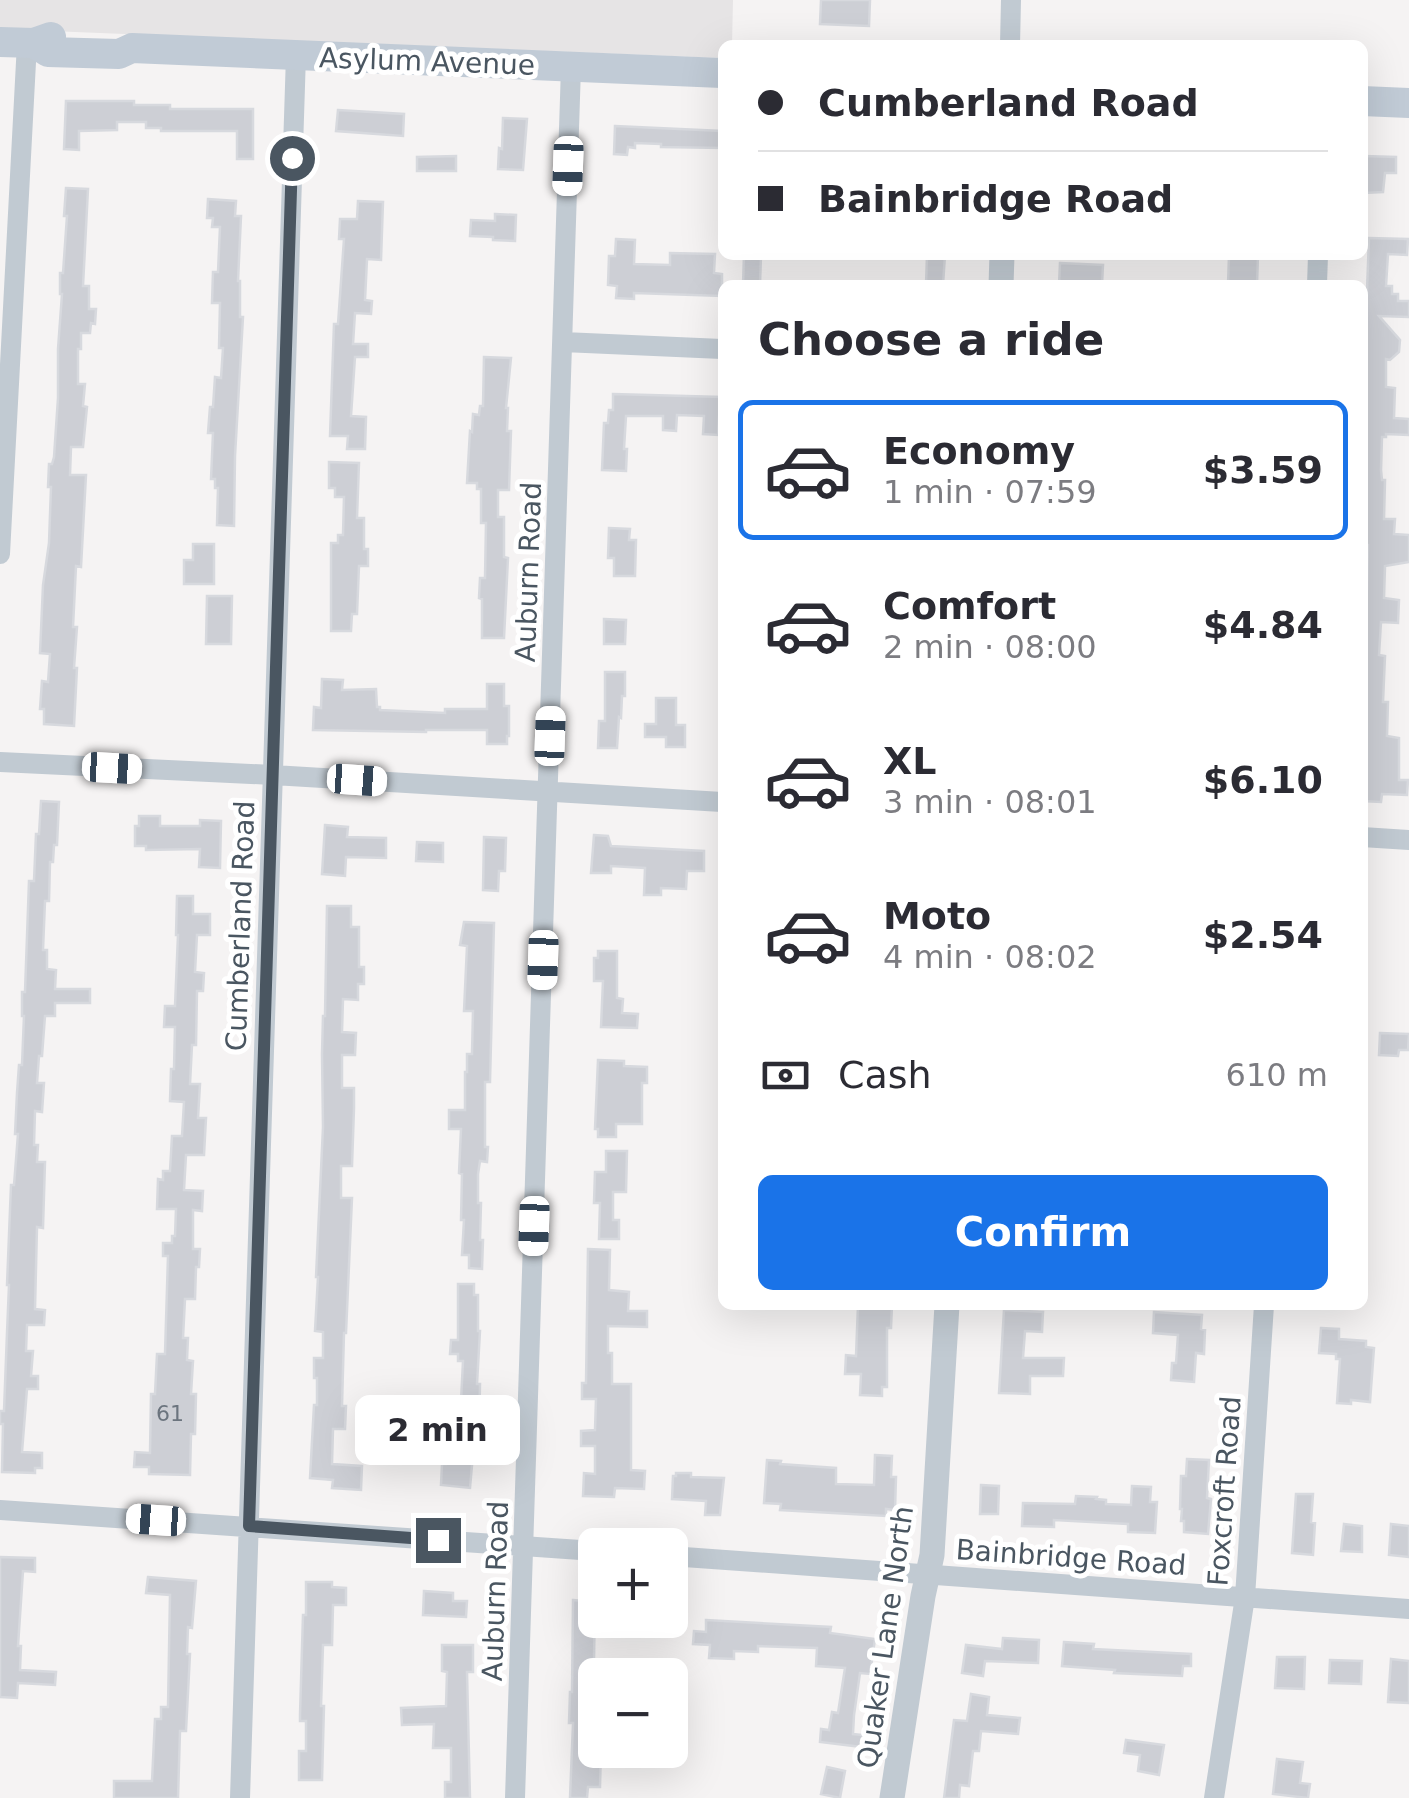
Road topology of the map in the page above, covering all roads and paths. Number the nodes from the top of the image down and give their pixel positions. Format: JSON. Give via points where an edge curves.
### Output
{"nodes":[{"id":1,"x":1011,"y":0,"type":"edge"},
{"id":2,"x":1010,"y":40,"type":"edge"},
{"id":3,"x":21,"y":43,"type":"edge"},
{"id":4,"x":296,"y":55,"type":"junction"},
{"id":5,"x":571,"y":67,"type":"junction"},
{"id":6,"x":718,"y":74,"type":"edge"},
{"id":7,"x":1368,"y":100,"type":"edge"},
{"id":8,"x":1409,"y":103,"type":"edge"},
{"id":9,"x":563,"y":342,"type":"junction"},
{"id":10,"x":718,"y":349,"type":"edge"},
{"id":11,"x":0,"y":554,"type":"edge"},
{"id":12,"x":0,"y":762,"type":"edge"},
{"id":13,"x":273,"y":775,"type":"junction"},
{"id":14,"x":548,"y":792,"type":"junction"},
{"id":15,"x":718,"y":802,"type":"edge"},
{"id":16,"x":1368,"y":837,"type":"edge"},
{"id":17,"x":1409,"y":840,"type":"edge"},
{"id":18,"x":947,"y":1310,"type":"edge"},
{"id":19,"x":1264,"y":1310,"type":"edge"},
{"id":20,"x":0,"y":1510,"type":"edge"},
{"id":21,"x":249,"y":1526,"type":"junction"},
{"id":22,"x":524,"y":1546,"type":"junction"},
{"id":23,"x":578,"y":1550,"type":"edge"},
{"id":24,"x":688,"y":1557,"type":"edge"},
{"id":25,"x":928,"y":1574,"type":"junction"},
{"id":26,"x":1245,"y":1597,"type":"junction"},
{"id":27,"x":1409,"y":1609,"type":"edge"},
{"id":28,"x":240,"y":1798,"type":"edge"},
{"id":29,"x":515,"y":1798,"type":"edge"},
{"id":30,"x":892,"y":1798,"type":"edge"},
{"id":31,"x":1214,"y":1798,"type":"edge"}],
"edges":[{"from":1,"to":2,"type":"street"},
{"from":3,"to":4,"type":"main road","name":"Asylum Avenue","via":[[48,36],[119,39],[132,48]]},
{"from":3,"to":11,"type":"street"},
{"from":4,"to":5,"type":"main road","name":"Asylum Avenue"},
{"from":4,"to":13,"type":"street","name":"Cumberland Road"},
{"from":5,"to":6,"type":"main road","name":"Asylum Avenue"},
{"from":5,"to":9,"type":"street","name":"Auburn Road"},
{"from":7,"to":8,"type":"main road"},
{"from":9,"to":10,"type":"street"},
{"from":9,"to":14,"type":"street","name":"Auburn Road"},
{"from":12,"to":13,"type":"street"},
{"from":13,"to":14,"type":"street"},
{"from":13,"to":21,"type":"street","name":"Cumberland Road"},
{"from":14,"to":15,"type":"street"},
{"from":14,"to":22,"type":"street","name":"Auburn Road"},
{"from":16,"to":17,"type":"street"},
{"from":18,"to":25,"type":"street","name":"Quaker Lane North"},
{"from":19,"to":26,"type":"street","name":"Foxcroft Road"},
{"from":20,"to":21,"type":"street"},
{"from":21,"to":22,"type":"street"},
{"from":21,"to":28,"type":"street","name":"Cumberland Road"},
{"from":22,"to":23,"type":"street"},
{"from":22,"to":29,"type":"street","name":"Auburn Road"},
{"from":24,"to":25,"type":"street","name":"Bainbridge Road"},
{"from":25,"to":26,"type":"street","name":"Bainbridge Road"},
{"from":25,"to":30,"type":"street","name":"Quaker Lane North"},
{"from":26,"to":27,"type":"street","name":"Bainbridge Road"},
{"from":26,"to":31,"type":"street","name":"Foxcroft Road"}]}
